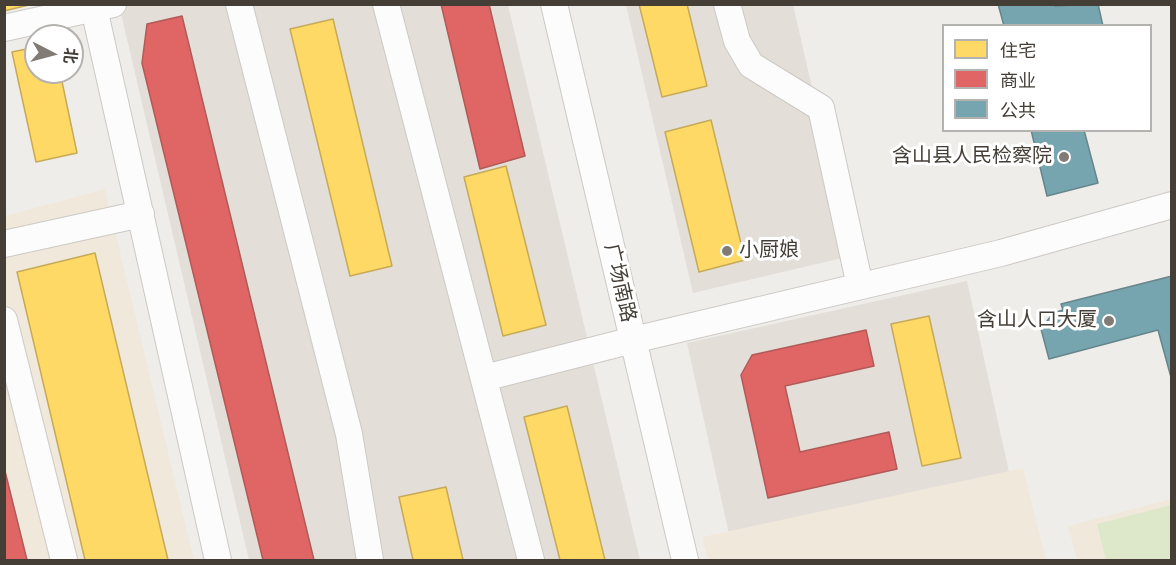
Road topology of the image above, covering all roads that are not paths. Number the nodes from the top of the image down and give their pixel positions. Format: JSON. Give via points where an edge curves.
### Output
{"nodes":[{"id":1,"x":239,"y":4,"type":"edge"},
{"id":2,"x":386,"y":4,"type":"edge"},
{"id":3,"x":554,"y":4,"type":"edge"},
{"id":4,"x":728,"y":4,"type":"edge"},
{"id":5,"x":100,"y":6,"type":"edge"},
{"id":6,"x":4,"y":28,"type":"edge"},
{"id":7,"x":1172,"y":205,"type":"edge"},
{"id":8,"x":141,"y":214,"type":"junction"},
{"id":9,"x":4,"y":244,"type":"edge"},
{"id":10,"x":860,"y":286,"type":"junction"},
{"id":11,"x":4,"y":320,"type":"edge"},
{"id":12,"x":633,"y":340,"type":"junction"},
{"id":13,"x":483,"y":378,"type":"junction"},
{"id":14,"x":64,"y":561,"type":"edge"},
{"id":15,"x":218,"y":561,"type":"edge"},
{"id":16,"x":370,"y":561,"type":"edge"},
{"id":17,"x":531,"y":561,"type":"edge"},
{"id":18,"x":685,"y":561,"type":"edge"}],
"edges":[{"from":1,"to":16,"type":"street","via":[[348,434]]},
{"from":2,"to":13,"type":"street"},
{"from":3,"to":12,"type":"street","name":"广场南路"},
{"from":4,"to":10,"type":"street","via":[[736,40],[751,65],[821,108]]},
{"from":5,"to":6,"type":"street"},
{"from":5,"to":8,"type":"street"},
{"from":7,"to":10,"type":"street","via":[[1001,253]]},
{"from":8,"to":9,"type":"street"},
{"from":8,"to":15,"type":"street"},
{"from":10,"to":12,"type":"street"},
{"from":11,"to":14,"type":"street"},
{"from":12,"to":13,"type":"street"},
{"from":12,"to":18,"type":"street","name":"广场南路"},
{"from":13,"to":17,"type":"street"}]}
